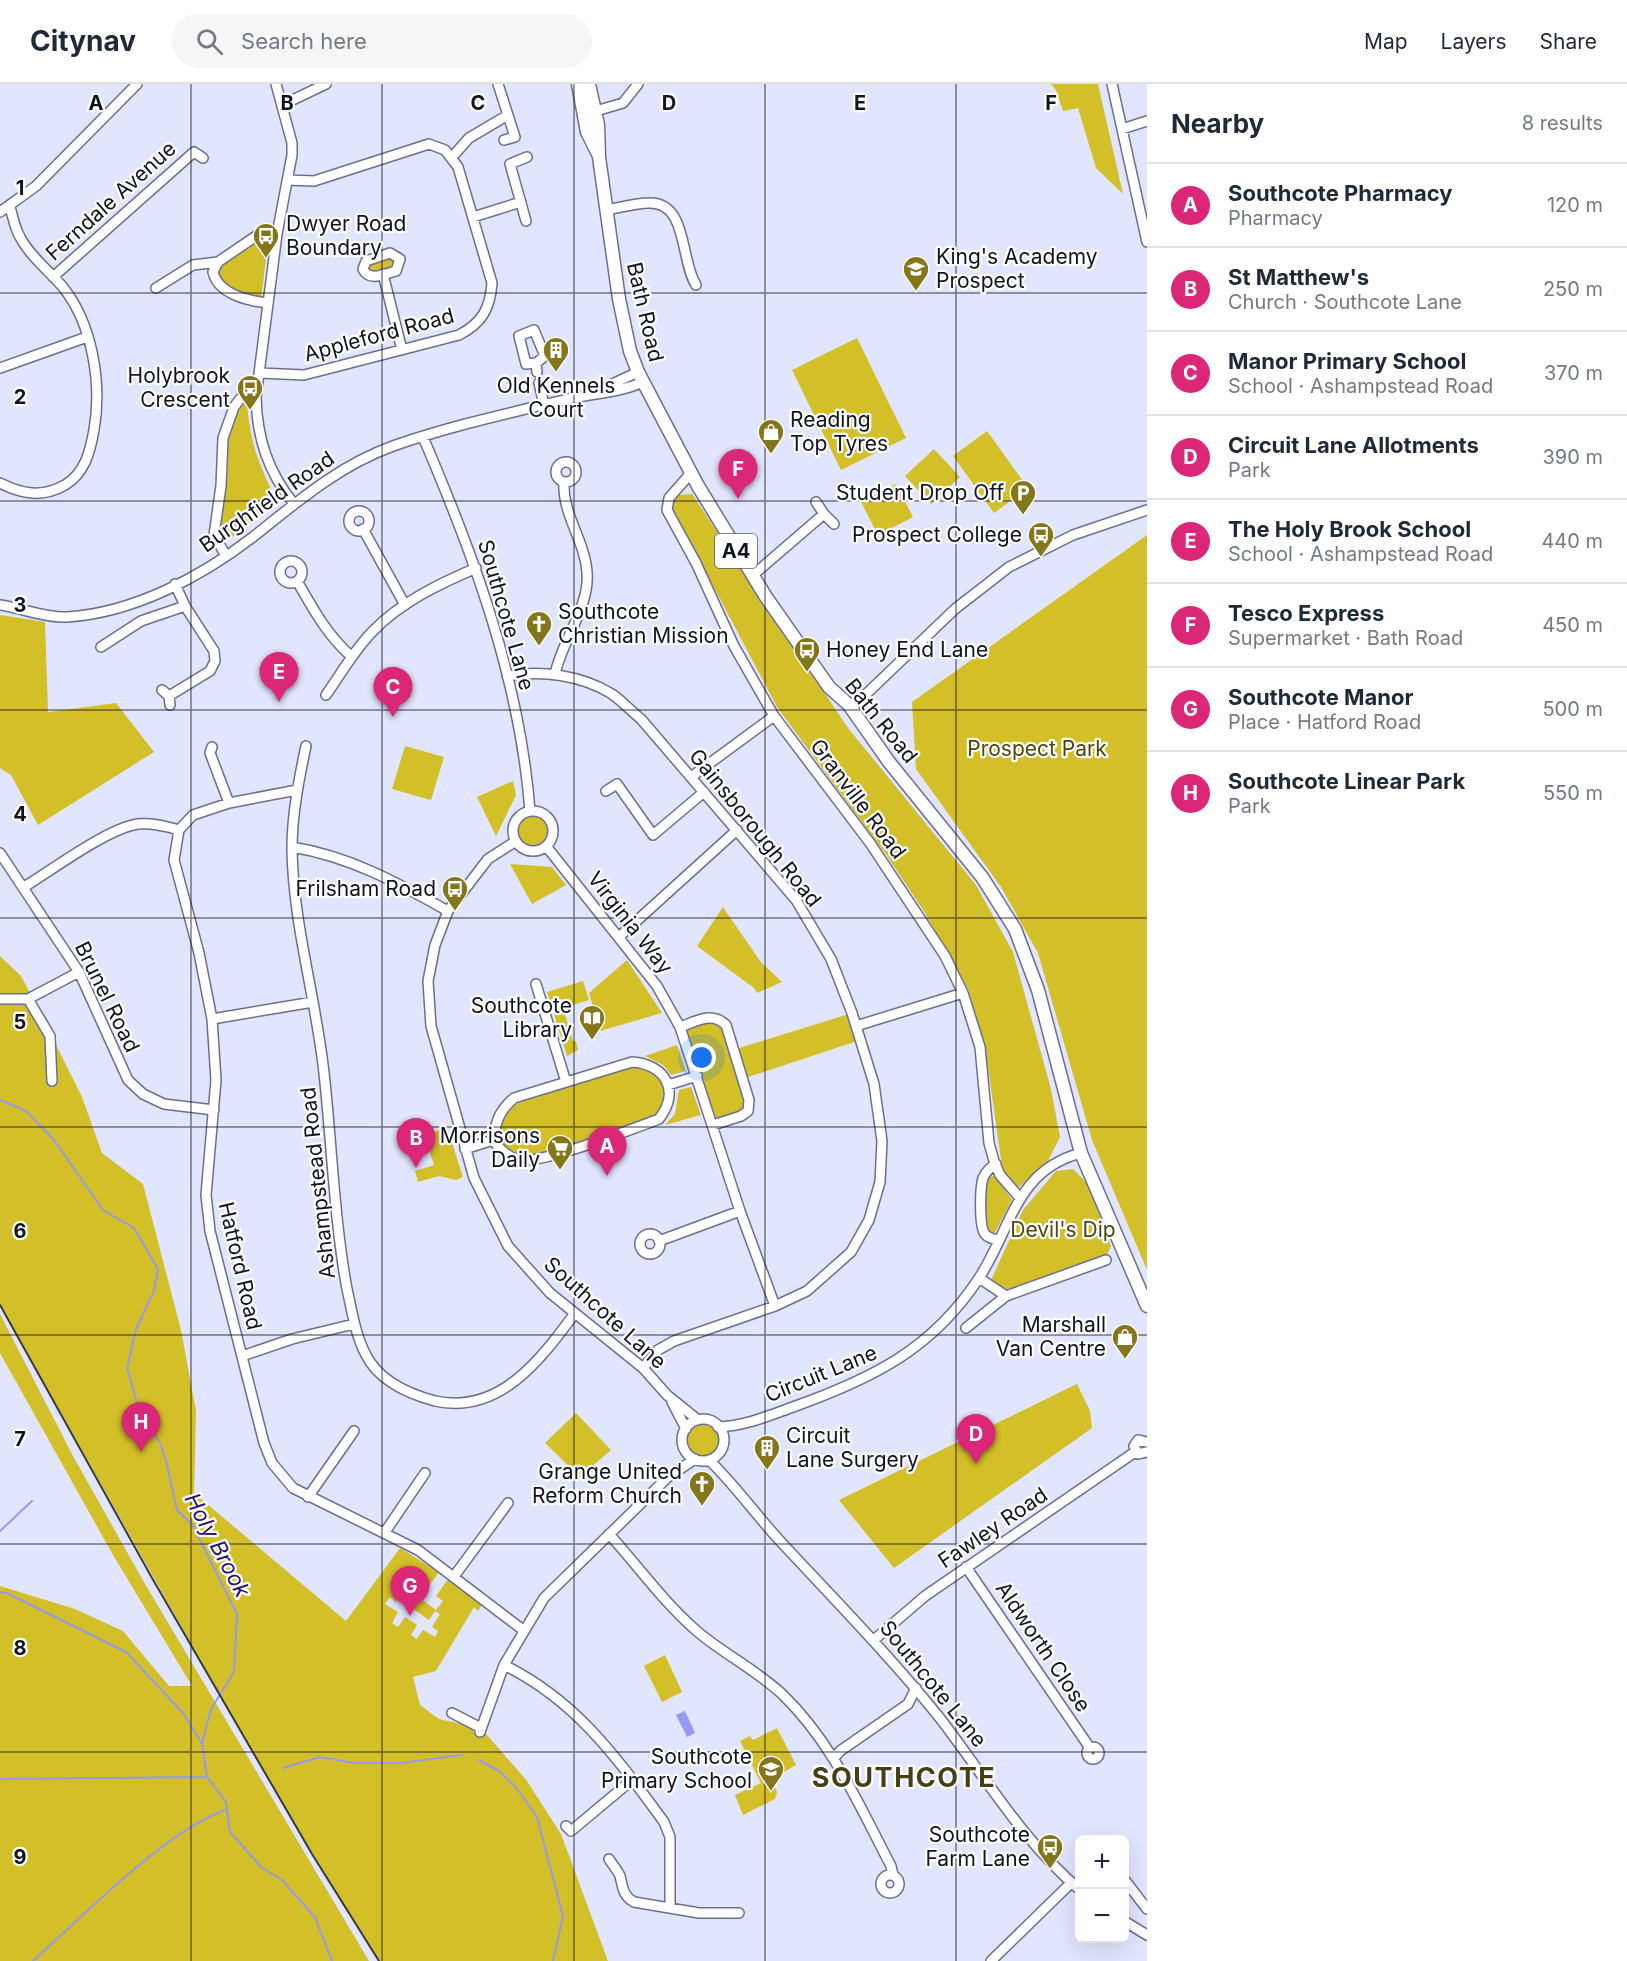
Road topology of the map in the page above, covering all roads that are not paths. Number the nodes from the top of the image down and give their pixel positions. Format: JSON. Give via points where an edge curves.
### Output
{"nodes":[{"id":1,"x":137,"y":84,"type":"edge"},
{"id":2,"x":276,"y":84,"type":"edge"},
{"id":3,"x":326,"y":84,"type":"edge"},
{"id":4,"x":498,"y":84,"type":"edge"},
{"id":5,"x":578,"y":84,"type":"edge"},
{"id":6,"x":589,"y":84,"type":"edge"},
{"id":7,"x":638,"y":84,"type":"edge"},
{"id":8,"x":1112,"y":84,"type":"edge"},
{"id":9,"x":282,"y":105,"type":"junction"},
{"id":10,"x":590,"y":113,"type":"junction"},
{"id":11,"x":508,"y":115,"type":"junction"},
{"id":12,"x":1147,"y":121,"type":"edge"},
{"id":13,"x":1122,"y":129,"type":"junction"},
{"id":14,"x":504,"y":140,"type":"dead end"},
{"id":15,"x":185,"y":144,"type":"dead end"},
{"id":16,"x":194,"y":152,"type":"junction"},
{"id":17,"x":453,"y":156,"type":"junction"},
{"id":18,"x":527,"y":157,"type":"dead end"},
{"id":19,"x":202,"y":158,"type":"dead end"},
{"id":20,"x":287,"y":180,"type":"junction"},
{"id":21,"x":521,"y":202,"type":"junction"},
{"id":22,"x":10,"y":207,"type":"junction"},
{"id":23,"x":606,"y":210,"type":"junction"},
{"id":24,"x":0,"y":212,"type":"edge"},
{"id":25,"x":473,"y":217,"type":"junction"},
{"id":26,"x":526,"y":221,"type":"dead end"},
{"id":27,"x":277,"y":234,"type":"junction"},
{"id":28,"x":1147,"y":242,"type":"edge"},
{"id":29,"x":218,"y":262,"type":"junction"},
{"id":30,"x":383,"y":274,"type":"dead end"},
{"id":31,"x":53,"y":277,"type":"junction"},
{"id":32,"x":696,"y":285,"type":"dead end"},
{"id":33,"x":156,"y":288,"type":"dead end"},
{"id":34,"x":268,"y":303,"type":"junction"},
{"id":35,"x":87,"y":337,"type":"junction"},
{"id":36,"x":402,"y":350,"type":"junction"},
{"id":37,"x":0,"y":368,"type":"edge"},
{"id":38,"x":260,"y":373,"type":"junction"},
{"id":39,"x":640,"y":377,"type":"junction"},
{"id":40,"x":539,"y":383,"type":"dead end"},
{"id":41,"x":256,"y":397,"type":"junction"},
{"id":42,"x":544,"y":405,"type":"junction"},
{"id":43,"x":423,"y":437,"type":"junction"},
{"id":44,"x":686,"y":477,"type":"junction"},
{"id":45,"x":564,"y":482,"type":"dead end"},
{"id":46,"x":0,"y":483,"type":"edge"},
{"id":47,"x":816,"y":501,"type":"dead end"},
{"id":48,"x":294,"y":504,"type":"junction"},
{"id":49,"x":1147,"y":510,"type":"edge"},
{"id":50,"x":824,"y":514,"type":"junction"},
{"id":51,"x":834,"y":524,"type":"dead end"},
{"id":52,"x":363,"y":530,"type":"dead end"},
{"id":53,"x":226,"y":556,"type":"junction"},
{"id":54,"x":476,"y":568,"type":"junction"},
{"id":55,"x":752,"y":576,"type":"junction"},
{"id":56,"x":297,"y":581,"type":"dead end"},
{"id":57,"x":175,"y":584,"type":"junction"},
{"id":58,"x":405,"y":604,"type":"junction"},
{"id":59,"x":0,"y":605,"type":"edge"},
{"id":60,"x":185,"y":606,"type":"junction"},
{"id":61,"x":101,"y":647,"type":"dead end"},
{"id":62,"x":352,"y":657,"type":"junction"},
{"id":63,"x":555,"y":674,"type":"junction"},
{"id":64,"x":507,"y":675,"type":"junction"},
{"id":65,"x":326,"y":696,"type":"dead end"},
{"id":66,"x":167,"y":697,"type":"dead end"},
{"id":67,"x":849,"y":705,"type":"junction"},
{"id":68,"x":774,"y":716,"type":"junction"},
{"id":69,"x":306,"y":746,"type":"dead end"},
{"id":70,"x":212,"y":747,"type":"dead end"},
{"id":71,"x":691,"y":777,"type":"junction"},
{"id":72,"x":297,"y":790,"type":"junction"},
{"id":73,"x":606,"y":791,"type":"dead end"},
{"id":74,"x":704,"y":792,"type":"junction"},
{"id":75,"x":229,"y":803,"type":"junction"},
{"id":76,"x":530,"y":811,"type":"junction"},
{"id":77,"x":179,"y":830,"type":"junction"},
{"id":78,"x":737,"y":830,"type":"junction"},
{"id":79,"x":516,"y":841,"type":"junction"},
{"id":80,"x":546,"y":846,"type":"junction"},
{"id":81,"x":292,"y":847,"type":"junction"},
{"id":82,"x":0,"y":853,"type":"edge"},
{"id":83,"x":24,"y":887,"type":"junction"},
{"id":84,"x":448,"y":911,"type":"junction"},
{"id":85,"x":620,"y":936,"type":"junction"},
{"id":86,"x":79,"y":972,"type":"junction"},
{"id":87,"x":536,"y":984,"type":"dead end"},
{"id":88,"x":963,"y":993,"type":"junction"},
{"id":89,"x":0,"y":999,"type":"edge"},
{"id":90,"x":28,"y":999,"type":"junction"},
{"id":91,"x":313,"y":1002,"type":"junction"},
{"id":92,"x":212,"y":1019,"type":"junction"},
{"id":93,"x":856,"y":1026,"type":"junction"},
{"id":94,"x":680,"y":1027,"type":"junction"},
{"id":95,"x":697,"y":1076,"type":"junction"},
{"id":96,"x":52,"y":1081,"type":"dead end"},
{"id":97,"x":566,"y":1082,"type":"junction"},
{"id":98,"x":668,"y":1085,"type":"junction"},
{"id":99,"x":214,"y":1110,"type":"junction"},
{"id":100,"x":713,"y":1125,"type":"junction"},
{"id":101,"x":493,"y":1140,"type":"junction"},
{"id":102,"x":465,"y":1149,"type":"junction"},
{"id":103,"x":1081,"y":1153,"type":"junction"},
{"id":104,"x":996,"y":1164,"type":"junction"},
{"id":105,"x":1020,"y":1198,"type":"junction"},
{"id":106,"x":740,"y":1211,"type":"junction"},
{"id":107,"x":998,"y":1240,"type":"junction"},
{"id":108,"x":659,"y":1241,"type":"dead end"},
{"id":109,"x":1106,"y":1260,"type":"dead end"},
{"id":110,"x":979,"y":1278,"type":"junction"},
{"id":111,"x":1006,"y":1296,"type":"junction"},
{"id":112,"x":775,"y":1306,"type":"junction"},
{"id":113,"x":1147,"y":1306,"type":"edge"},
{"id":114,"x":575,"y":1313,"type":"junction"},
{"id":115,"x":354,"y":1324,"type":"junction"},
{"id":116,"x":966,"y":1328,"type":"dead end"},
{"id":117,"x":242,"y":1356,"type":"junction"},
{"id":118,"x":643,"y":1368,"type":"junction"},
{"id":119,"x":667,"y":1395,"type":"junction"},
{"id":120,"x":698,"y":1420,"type":"junction"},
{"id":121,"x":748,"y":1423,"type":"junction"},
{"id":122,"x":718,"y":1426,"type":"junction"},
{"id":123,"x":686,"y":1429,"type":"junction"},
{"id":124,"x":354,"y":1431,"type":"dead end"},
{"id":125,"x":724,"y":1439,"type":"junction"},
{"id":126,"x":1147,"y":1442,"type":"edge"},
{"id":127,"x":686,"y":1450,"type":"junction"},
{"id":128,"x":1135,"y":1452,"type":"junction"},
{"id":129,"x":1147,"y":1452,"type":"edge"},
{"id":130,"x":718,"y":1455,"type":"junction"},
{"id":131,"x":695,"y":1459,"type":"junction"},
{"id":132,"x":709,"y":1460,"type":"junction"},
{"id":133,"x":425,"y":1473,"type":"dead end"},
{"id":134,"x":668,"y":1477,"type":"junction"},
{"id":135,"x":728,"y":1478,"type":"junction"},
{"id":136,"x":308,"y":1497,"type":"junction"},
{"id":137,"x":508,"y":1503,"type":"dead end"},
{"id":138,"x":385,"y":1532,"type":"junction"},
{"id":139,"x":609,"y":1534,"type":"junction"},
{"id":140,"x":966,"y":1567,"type":"junction"},
{"id":141,"x":455,"y":1575,"type":"junction"},
{"id":142,"x":523,"y":1630,"type":"junction"},
{"id":143,"x":875,"y":1639,"type":"junction"},
{"id":144,"x":504,"y":1665,"type":"junction"},
{"id":145,"x":916,"y":1689,"type":"junction"},
{"id":146,"x":453,"y":1713,"type":"dead end"},
{"id":147,"x":1090,"y":1748,"type":"dead end"},
{"id":148,"x":834,"y":1758,"type":"junction"},
{"id":149,"x":632,"y":1780,"type":"junction"},
{"id":150,"x":566,"y":1826,"type":"dead end"},
{"id":151,"x":609,"y":1859,"type":"dead end"},
{"id":152,"x":893,"y":1875,"type":"dead end"},
{"id":153,"x":1071,"y":1882,"type":"junction"},
{"id":154,"x":1129,"y":1884,"type":"edge"},
{"id":155,"x":1079,"y":1889,"type":"edge"},
{"id":156,"x":670,"y":1907,"type":"junction"},
{"id":157,"x":1147,"y":1909,"type":"edge"},
{"id":158,"x":739,"y":1913,"type":"dead end"},
{"id":159,"x":1129,"y":1924,"type":"edge"},
{"id":160,"x":1147,"y":1935,"type":"edge"},
{"id":161,"x":991,"y":1961,"type":"edge"}],
"edges":[{"from":1,"to":22,"type":"street","via":[[36,186]]},
{"from":2,"to":9,"type":"street"},
{"from":3,"to":9,"type":"street"},
{"from":4,"to":11,"type":"street"},
{"from":5,"to":10,"type":"main road","name":"Bath Road","number":"A4"},
{"from":6,"to":10,"type":"main road","name":"Bath Road","number":"A4"},
{"from":7,"to":10,"type":"street","via":[[623,103]]},
{"from":8,"to":13,"type":"street"},
{"from":9,"to":20,"type":"street","via":[[292,143]]},
{"from":10,"to":23,"type":"main road","name":"Bath Road","number":"A4","via":[[591,143],[599,157]]},
{"from":11,"to":14,"type":"street","via":[[515,137]]},
{"from":11,"to":17,"type":"street","via":[[486,125]]},
{"from":12,"to":13,"type":"street"},
{"from":13,"to":28,"type":"street"},
{"from":15,"to":16,"type":"street","name":"Ferndale Avenue"},
{"from":16,"to":19,"type":"street","name":"Ferndale Avenue"},
{"from":16,"to":31,"type":"street","name":"Ferndale Avenue"},
{"from":17,"to":20,"type":"street","via":[[429,144],[314,181]]},
{"from":17,"to":25,"type":"street","name":"Appleford Road"},
{"from":18,"to":21,"type":"street","via":[[510,164]]},
{"from":20,"to":27,"type":"street"},
{"from":21,"to":25,"type":"street"},
{"from":21,"to":26,"type":"street"},
{"from":22,"to":24,"type":"street"},
{"from":22,"to":31,"type":"street","via":[[20,237]]},
{"from":23,"to":32,"type":"street","via":[[649,202],[667,206],[676,218],[689,273]]},
{"from":23,"to":39,"type":"main road","name":"Bath Road","number":"A4","via":[[623,321]]},
{"from":25,"to":36,"type":"street","name":"Appleford Road","via":[[492,283],[491,302],[485,314],[459,335]]},
{"from":27,"to":29,"type":"street","via":[[262,232]]},
{"from":27,"to":34,"type":"street"},
{"from":29,"to":33,"type":"street","via":[[193,265]]},
{"from":29,"to":34,"type":"street","via":[[213,272],[215,282],[246,299]]},
{"from":30,"to":36,"type":"street"},
{"from":31,"to":35,"type":"street","via":[[69,297]]},
{"from":34,"to":38,"type":"street"},
{"from":35,"to":37,"type":"street"},
{"from":35,"to":46,"type":"street","via":[[97,387],[96,419],[82,469],[56,490],[40,494],[20,493]]},
{"from":36,"to":38,"type":"street","name":"Appleford Road","via":[[304,375]]},
{"from":38,"to":41,"type":"street"},
{"from":39,"to":42,"type":"street","name":"Burghfield Road","via":[[624,390]]},
{"from":39,"to":44,"type":"main road","name":"Bath Road","number":"A4"},
{"from":40,"to":42,"type":"street"},
{"from":41,"to":48,"type":"street","via":[[264,451]]},
{"from":41,"to":53,"type":"street","via":[[240,399],[223,438],[214,535]]},
{"from":42,"to":43,"type":"street","name":"Burghfield Road"},
{"from":43,"to":48,"type":"street","name":"Burghfield Road","via":[[346,468]]},
{"from":43,"to":54,"type":"street","name":"Southcote Lane"},
{"from":44,"to":55,"type":"main road","name":"Bath Road","number":"A4"},
{"from":44,"to":68,"type":"street","name":"Granville Road","via":[[669,498],[667,510],[734,646]]},
{"from":45,"to":63,"type":"street","via":[[563,496],[587,570],[587,589]]},
{"from":47,"to":50,"type":"street"},
{"from":48,"to":53,"type":"street","name":"Burghfield Road"},
{"from":49,"to":67,"type":"street","via":[[1073,535],[1009,567],[955,609],[861,699]]},
{"from":50,"to":51,"type":"street"},
{"from":50,"to":55,"type":"street"},
{"from":52,"to":58,"type":"street"},
{"from":53,"to":57,"type":"street","name":"Burghfield Road"},
{"from":54,"to":58,"type":"street"},
{"from":54,"to":64,"type":"street","name":"Southcote Lane"},
{"from":55,"to":67,"type":"main road","name":"Bath Road","number":"A4","via":[[829,687]]},
{"from":56,"to":62,"type":"street","via":[[322,624]]},
{"from":57,"to":59,"type":"street","name":"Burghfield Road","via":[[122,606],[85,615],[54,616]]},
{"from":57,"to":60,"type":"street"},
{"from":58,"to":62,"type":"street","via":[[373,631]]},
{"from":60,"to":61,"type":"street","via":[[135,624]]},
{"from":60,"to":66,"type":"street","via":[[214,651],[215,661],[210,671]]},
{"from":62,"to":65,"type":"street"},
{"from":63,"to":64,"type":"street","name":"Gainsborough Road"},
{"from":63,"to":71,"type":"street","name":"Gainsborough Road","via":[[582,680],[612,694],[641,719]]},
{"from":64,"to":76,"type":"street","name":"Southcote Lane"},
{"from":67,"to":103,"type":"main road","name":"Bath Road","number":"A4","via":[[889,762],[982,877],[1015,929],[1038,990]]},
{"from":68,"to":71,"type":"street"},
{"from":68,"to":88,"type":"street","name":"Granville Road","via":[[900,885],[945,956]]},
{"from":69,"to":72,"type":"street","name":"Ashampstead Road"},
{"from":70,"to":75,"type":"street","via":[[210,753]]},
{"from":71,"to":74,"type":"street","name":"Gainsborough Road"},
{"from":72,"to":75,"type":"street"},
{"from":72,"to":81,"type":"street","name":"Ashampstead Road"},
{"from":73,"to":74,"type":"street","via":[[617,784],[653,835]]},
{"from":74,"to":78,"type":"street","name":"Gainsborough Road"},
{"from":75,"to":77,"type":"street","via":[[193,815]]},
{"from":76,"to":79,"type":"street","via":[[516,822]]},
{"from":76,"to":80,"type":"street","via":[[543,814],[551,822],[553,834]]},
{"from":77,"to":83,"type":"street","via":[[157,824],[115,832]]},
{"from":77,"to":92,"type":"street","name":"Hatford Road","via":[[174,860]]},
{"from":78,"to":85,"type":"street"},
{"from":78,"to":93,"type":"street","name":"Gainsborough Road","via":[[796,900],[831,959]]},
{"from":79,"to":80,"type":"street","via":[[526,849]]},
{"from":79,"to":84,"type":"street","name":"Southcote Lane","via":[[488,860]]},
{"from":80,"to":85,"type":"street","name":"Virginia Way"},
{"from":81,"to":84,"type":"street","via":[[367,868]]},
{"from":81,"to":91,"type":"street","name":"Ashampstead Road","via":[[295,904]]},
{"from":82,"to":83,"type":"street","name":"Brunel Road"},
{"from":83,"to":86,"type":"street","name":"Brunel Road"},
{"from":84,"to":102,"type":"street","name":"Southcote Lane","via":[[435,945],[428,981],[431,1026]]},
{"from":85,"to":94,"type":"street","name":"Virginia Way","via":[[657,986]]},
{"from":86,"to":90,"type":"street"},
{"from":86,"to":99,"type":"street","name":"Brunel Road","via":[[128,1080],[143,1094],[164,1104]]},
{"from":87,"to":97,"type":"street"},
{"from":88,"to":93,"type":"street"},
{"from":88,"to":104,"type":"street","name":"Granville Road","via":[[980,1047],[989,1143]]},
{"from":89,"to":90,"type":"street"},
{"from":90,"to":96,"type":"street","via":[[50,1036]]},
{"from":91,"to":92,"type":"street"},
{"from":91,"to":115,"type":"street","name":"Ashampstead Road","via":[[324,1070],[342,1263]]},
{"from":92,"to":99,"type":"street","name":"Hatford Road"},
{"from":93,"to":112,"type":"street","name":"Gainsborough Road","via":[[874,1084],[881,1131],[880,1182],[868,1220],[851,1252],[807,1291]]},
{"from":94,"to":95,"type":"street","name":"Virginia Way"},
{"from":94,"to":100,"type":"street","via":[[711,1017],[726,1025],[749,1100],[747,1111],[741,1116]]},
{"from":95,"to":98,"type":"street"},
{"from":95,"to":100,"type":"street","name":"Virginia Way"},
{"from":97,"to":98,"type":"street","via":[[632,1062],[660,1071]]},
{"from":97,"to":101,"type":"street","via":[[514,1098],[497,1118]]},
{"from":98,"to":101,"type":"street","via":[[666,1110],[659,1119],[567,1150],[520,1160],[503,1153]]},
{"from":99,"to":117,"type":"street","name":"Hatford Road","via":[[206,1195],[210,1231]]},
{"from":100,"to":106,"type":"street","name":"Virginia Way"},
{"from":101,"to":102,"type":"street"},
{"from":102,"to":114,"type":"street","name":"Southcote Lane","via":[[478,1190],[508,1246],[550,1293]]},
{"from":103,"to":105,"type":"street","name":"Circuit Lane","via":[[1051,1165]]},
{"from":103,"to":113,"type":"main road","name":"Bath Road","number":"A4"},
{"from":104,"to":105,"type":"street","name":"Granville Road","via":[[1005,1182]]},
{"from":104,"to":107,"type":"street","via":[[983,1179],[981,1212],[983,1232]]},
{"from":105,"to":107,"type":"street","name":"Circuit Lane"},
{"from":106,"to":108,"type":"street"},
{"from":106,"to":112,"type":"street","name":"Virginia Way"},
{"from":107,"to":110,"type":"street","name":"Circuit Lane"},
{"from":109,"to":111,"type":"street"},
{"from":110,"to":111,"type":"street"},
{"from":110,"to":121,"type":"street","name":"Circuit Lane","via":[[939,1329],[886,1369]]},
{"from":111,"to":116,"type":"street"},
{"from":112,"to":118,"type":"street","name":"Gainsborough Road","via":[[674,1341],[658,1350]]},
{"from":114,"to":115,"type":"street","name":"Ashampstead Road","via":[[526,1374],[494,1395],[470,1402],[445,1403],[416,1396],[391,1383],[366,1356]]},
{"from":114,"to":118,"type":"street","name":"Southcote Lane"},
{"from":115,"to":117,"type":"street"},
{"from":117,"to":136,"type":"street","name":"Hatford Road","via":[[272,1463],[293,1488]]},
{"from":118,"to":119,"type":"street","name":"Southcote Lane"},
{"from":119,"to":120,"type":"street","name":"Southcote Lane"},
{"from":119,"to":123,"type":"street","name":"Southcote Lane"},
{"from":120,"to":122,"type":"street"},
{"from":120,"to":123,"type":"street"},
{"from":121,"to":122,"type":"street","name":"Circuit Lane"},
{"from":121,"to":125,"type":"street","name":"Circuit Lane"},
{"from":122,"to":125,"type":"street"},
{"from":123,"to":127,"type":"street"},
{"from":124,"to":136,"type":"street"},
{"from":125,"to":130,"type":"street"},
{"from":126,"to":128,"type":"street","name":"Fawley Road","via":[[1136,1441]]},
{"from":127,"to":131,"type":"street"},
{"from":127,"to":134,"type":"street"},
{"from":128,"to":129,"type":"street"},
{"from":128,"to":140,"type":"street","name":"Fawley Road"},
{"from":130,"to":132,"type":"street"},
{"from":130,"to":135,"type":"street","name":"Southcote Lane"},
{"from":131,"to":132,"type":"street"},
{"from":131,"to":134,"type":"street"},
{"from":132,"to":135,"type":"street","name":"Southcote Lane"},
{"from":133,"to":138,"type":"street"},
{"from":134,"to":139,"type":"street"},
{"from":135,"to":143,"type":"street","name":"Southcote Lane","via":[[779,1540]]},
{"from":136,"to":138,"type":"street","name":"Hatford Road"},
{"from":137,"to":141,"type":"street"},
{"from":138,"to":141,"type":"street","name":"Hatford Road"},
{"from":139,"to":142,"type":"street","via":[[544,1598]]},
{"from":139,"to":148,"type":"street","via":[[697,1631],[782,1694]]},
{"from":140,"to":143,"type":"street","name":"Fawley Road"},
{"from":140,"to":147,"type":"street","name":"Aldworth Close"},
{"from":141,"to":142,"type":"street","name":"Hatford Road"},
{"from":142,"to":144,"type":"street"},
{"from":143,"to":145,"type":"street","name":"Southcote Lane"},
{"from":144,"to":146,"type":"street","via":[[480,1730]]},
{"from":144,"to":149,"type":"street","via":[[535,1680],[573,1711]]},
{"from":145,"to":148,"type":"street","via":[[908,1704]]},
{"from":145,"to":153,"type":"street","name":"Southcote Lane","via":[[1038,1847]]},
{"from":148,"to":152,"type":"street"},
{"from":149,"to":150,"type":"street","via":[[571,1831]]},
{"from":149,"to":156,"type":"street","via":[[664,1822],[670,1837]]},
{"from":151,"to":156,"type":"street","via":[[620,1876],[627,1899]]},
{"from":153,"to":155,"type":"street","name":"Southcote Lane"},
{"from":153,"to":161,"type":"street"},
{"from":154,"to":157,"type":"street"},
{"from":156,"to":158,"type":"street","via":[[699,1913]]},
{"from":159,"to":160,"type":"street"}]}
